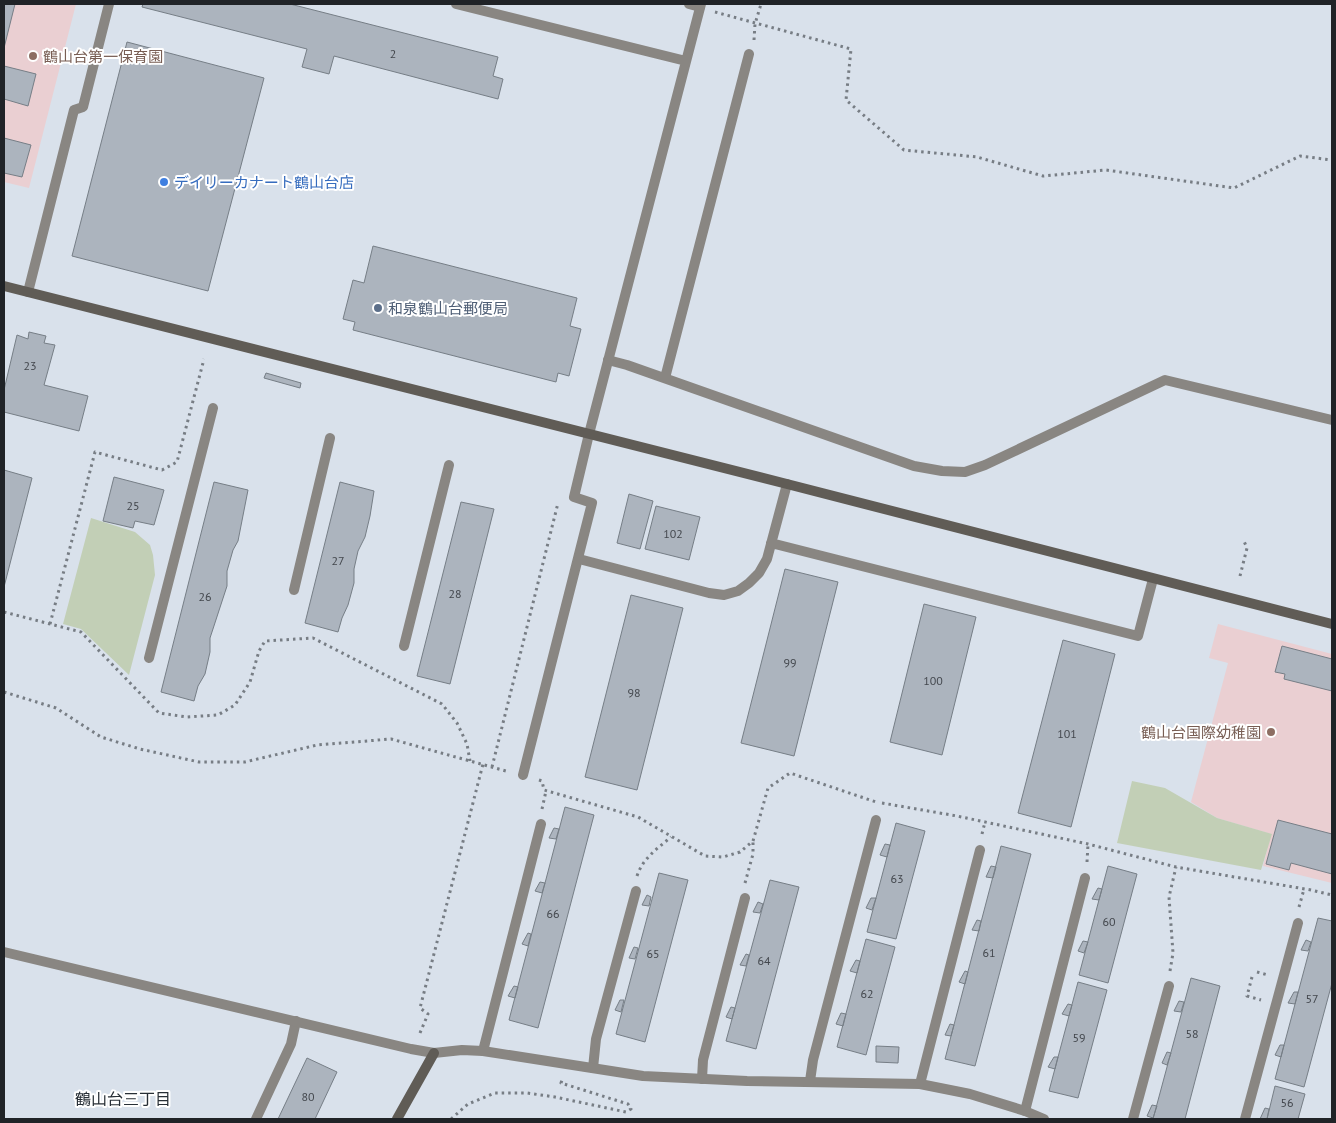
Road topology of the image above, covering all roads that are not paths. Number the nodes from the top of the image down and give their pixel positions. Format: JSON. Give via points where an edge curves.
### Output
{"nodes":[{"id":1,"x":109,"y":4,"type":"edge"},
{"id":2,"x":456,"y":4,"type":"edge"},
{"id":3,"x":689,"y":4,"type":"edge"},
{"id":4,"x":701,"y":5,"type":"edge"},
{"id":5,"x":749,"y":54,"type":"dead end"},
{"id":6,"x":686,"y":61,"type":"junction"},
{"id":7,"x":4,"y":286,"type":"edge"},
{"id":8,"x":28,"y":292,"type":"junction"},
{"id":9,"x":608,"y":360,"type":"junction"},
{"id":10,"x":665,"y":378,"type":"junction"},
{"id":11,"x":212,"y":408,"type":"dead end"},
{"id":12,"x":1332,"y":420,"type":"edge"},
{"id":13,"x":589,"y":434,"type":"junction"},
{"id":14,"x":330,"y":438,"type":"dead end"},
{"id":15,"x":449,"y":465,"type":"dead end"},
{"id":16,"x":787,"y":484,"type":"junction"},
{"id":17,"x":771,"y":542,"type":"junction"},
{"id":18,"x":578,"y":559,"type":"junction"},
{"id":19,"x":1153,"y":578,"type":"junction"},
{"id":20,"x":294,"y":590,"type":"dead end"},
{"id":21,"x":1332,"y":624,"type":"edge"},
{"id":22,"x":404,"y":646,"type":"dead end"},
{"id":23,"x":149,"y":658,"type":"dead end"},
{"id":24,"x":523,"y":775,"type":"road end"},
{"id":25,"x":876,"y":820,"type":"dead end"},
{"id":26,"x":541,"y":824,"type":"dead end"},
{"id":27,"x":980,"y":850,"type":"dead end"},
{"id":28,"x":1085,"y":878,"type":"dead end"},
{"id":29,"x":636,"y":891,"type":"road end"},
{"id":30,"x":745,"y":898,"type":"road end"},
{"id":31,"x":1298,"y":922,"type":"dead end"},
{"id":32,"x":4,"y":952,"type":"edge"},
{"id":33,"x":1169,"y":986,"type":"road end"},
{"id":34,"x":296,"y":1021,"type":"junction"},
{"id":35,"x":483,"y":1051,"type":"junction"},
{"id":36,"x":434,"y":1052,"type":"junction"},
{"id":37,"x":593,"y":1068,"type":"junction"},
{"id":38,"x":702,"y":1079,"type":"junction"},
{"id":39,"x":810,"y":1081,"type":"junction"},
{"id":40,"x":920,"y":1084,"type":"junction"},
{"id":41,"x":1025,"y":1111,"type":"junction"},
{"id":42,"x":256,"y":1119,"type":"edge"},
{"id":43,"x":397,"y":1119,"type":"edge"},
{"id":44,"x":1044,"y":1119,"type":"edge"},
{"id":45,"x":1133,"y":1119,"type":"edge"},
{"id":46,"x":1245,"y":1119,"type":"edge"}],
"edges":[{"from":1,"to":8,"type":"street","via":[[82,107],[74,110]]},
{"from":2,"to":6,"type":"street"},
{"from":3,"to":4,"type":"street"},
{"from":4,"to":6,"type":"street"},
{"from":5,"to":10,"type":"street"},
{"from":6,"to":9,"type":"street"},
{"from":7,"to":8,"type":"street"},
{"from":8,"to":13,"type":"street"},
{"from":9,"to":10,"type":"street"},
{"from":9,"to":13,"type":"street"},
{"from":10,"to":12,"type":"street","via":[[914,466],[942,471],[965,472],[985,465],[1165,380]]},
{"from":11,"to":23,"type":"street"},
{"from":13,"to":16,"type":"street"},
{"from":13,"to":18,"type":"street","via":[[574,497],[592,503]]},
{"from":14,"to":20,"type":"street"},
{"from":15,"to":22,"type":"street"},
{"from":16,"to":17,"type":"street"},
{"from":16,"to":19,"type":"street"},
{"from":17,"to":18,"type":"street","via":[[759,573],[738,591],[724,595],[709,594]]},
{"from":17,"to":19,"type":"street","via":[[1138,636]]},
{"from":18,"to":24,"type":"street"},
{"from":19,"to":21,"type":"street"},
{"from":25,"to":39,"type":"street"},
{"from":26,"to":35,"type":"street"},
{"from":27,"to":40,"type":"street"},
{"from":28,"to":41,"type":"street"},
{"from":29,"to":37,"type":"street","via":[[596,1040]]},
{"from":30,"to":38,"type":"street","via":[[703,1060]]},
{"from":31,"to":46,"type":"street"},
{"from":32,"to":34,"type":"street"},
{"from":33,"to":45,"type":"street"},
{"from":34,"to":36,"type":"street"},
{"from":34,"to":42,"type":"street","via":[[291,1044]]},
{"from":35,"to":36,"type":"street"},
{"from":35,"to":37,"type":"street"},
{"from":36,"to":43,"type":"street"},
{"from":37,"to":38,"type":"street","via":[[643,1076]]},
{"from":38,"to":39,"type":"street"},
{"from":39,"to":40,"type":"street"},
{"from":40,"to":41,"type":"street","via":[[970,1094]]},
{"from":41,"to":44,"type":"street"}]}
